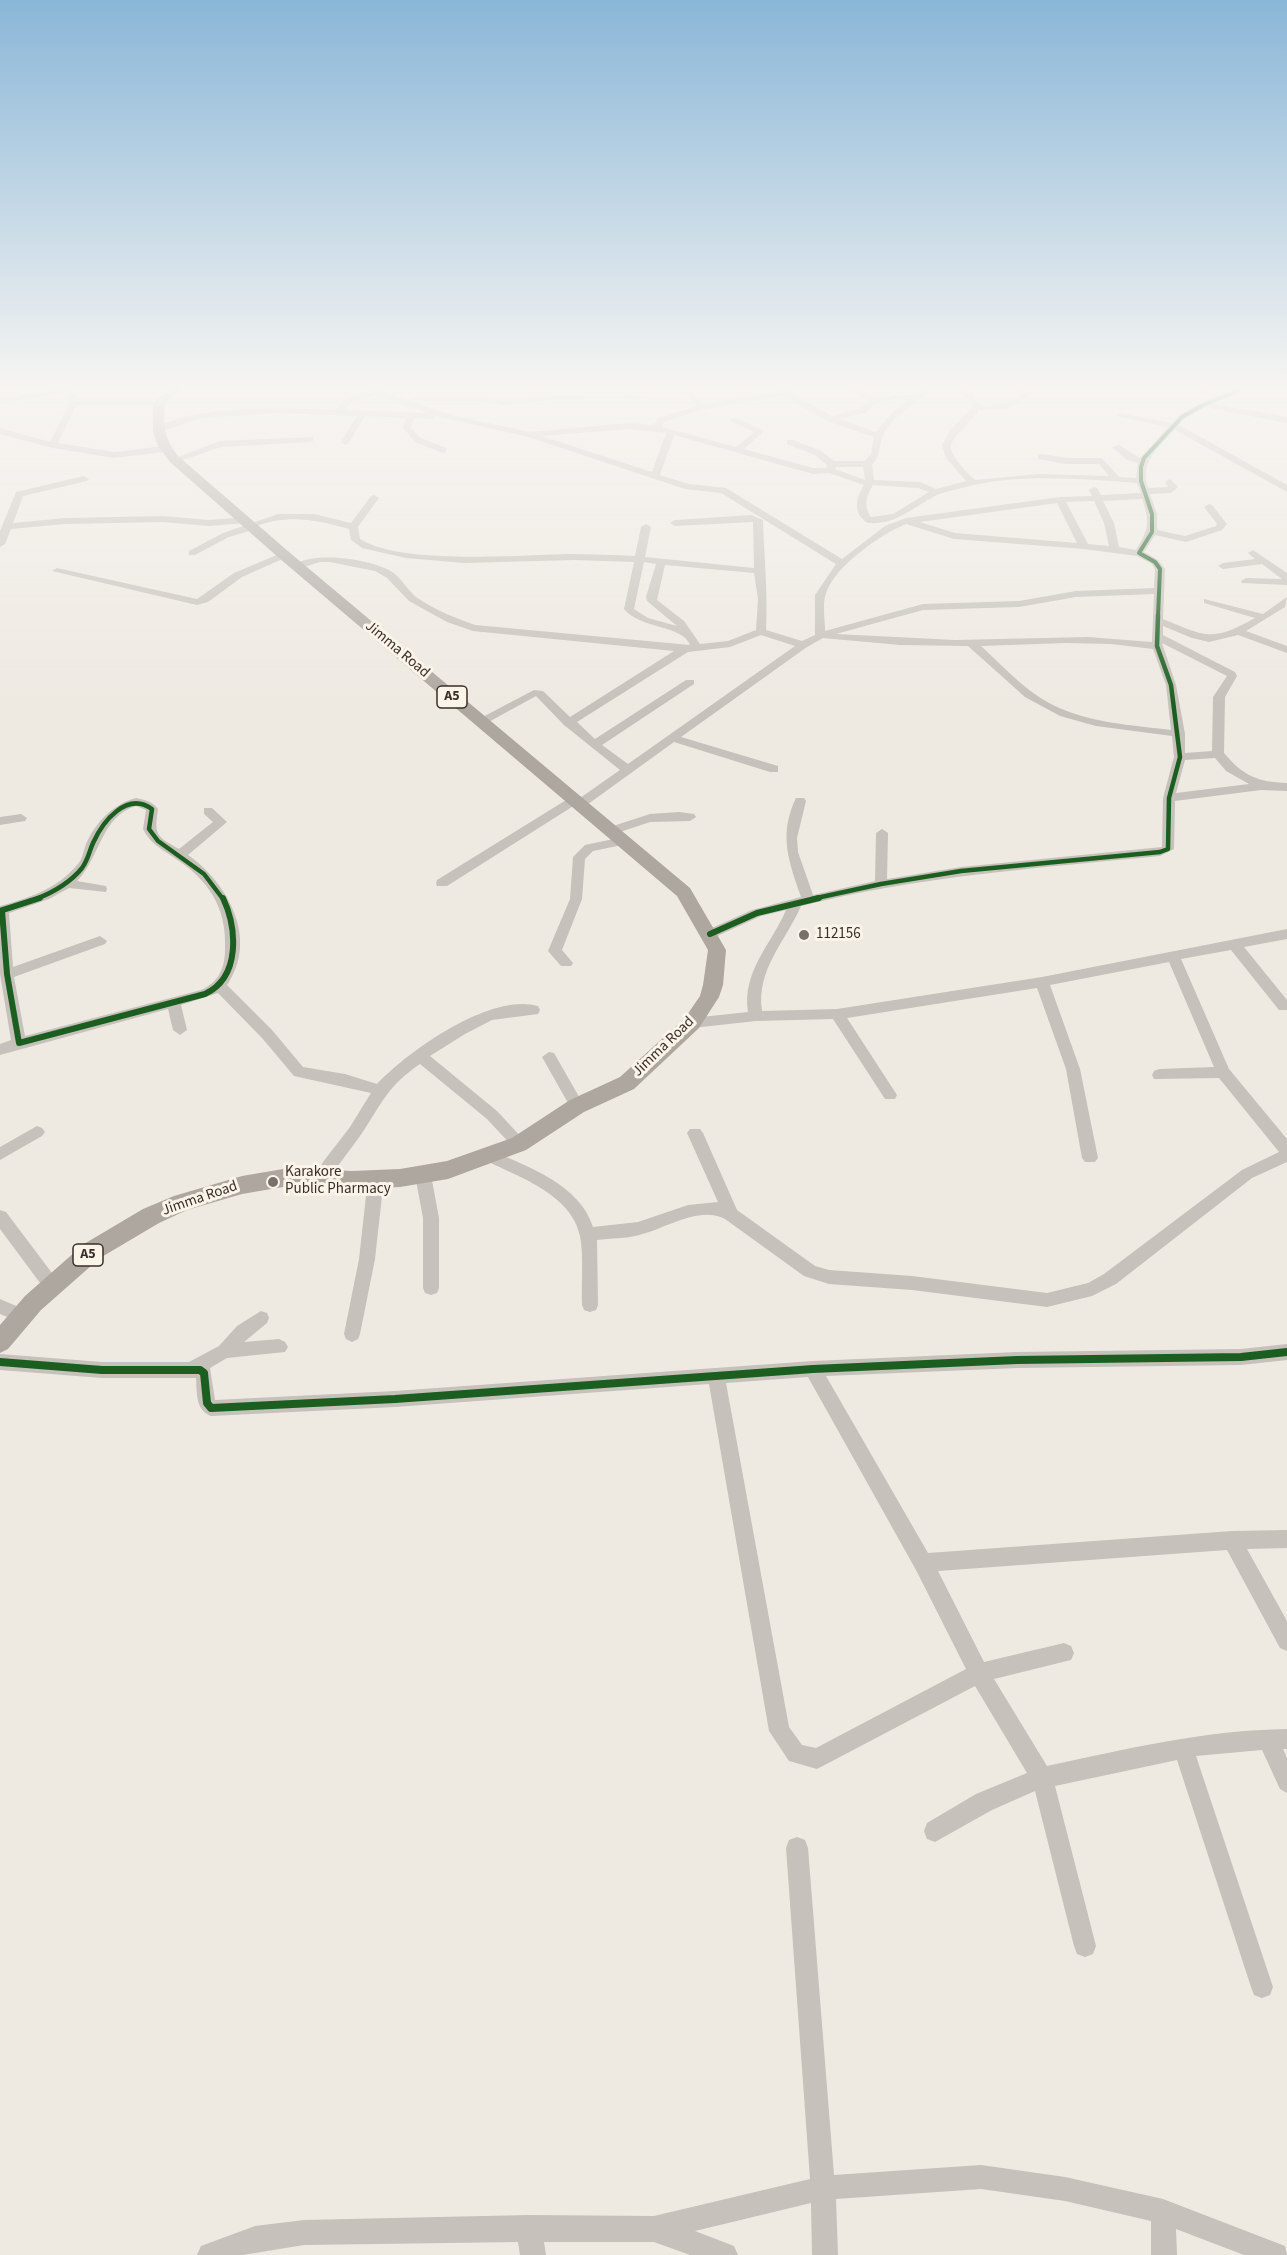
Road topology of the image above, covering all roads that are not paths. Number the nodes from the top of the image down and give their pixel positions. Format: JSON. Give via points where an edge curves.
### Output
{"nodes":[{"id":1,"x":19,"y":495,"type":"edge"},
{"id":2,"x":217,"y":495,"type":"edge"},
{"id":3,"x":732,"y":495,"type":"edge"},
{"id":4,"x":862,"y":495,"type":"edge"},
{"id":5,"x":930,"y":495,"type":"edge"},
{"id":6,"x":1108,"y":495,"type":"edge"},
{"id":7,"x":1146,"y":495,"type":"edge"},
{"id":8,"x":1098,"y":497,"type":"junction"},
{"id":9,"x":374,"y":498,"type":"dead end"},
{"id":10,"x":1060,"y":500,"type":"junction"},
{"id":11,"x":1209,"y":507,"type":"dead end"},
{"id":12,"x":755,"y":508,"type":"junction"},
{"id":13,"x":723,"y":521,"type":"junction"},
{"id":14,"x":906,"y":521,"type":"junction"},
{"id":15,"x":250,"y":524,"type":"junction"},
{"id":16,"x":675,"y":524,"type":"dead end"},
{"id":17,"x":9,"y":526,"type":"junction"},
{"id":18,"x":353,"y":527,"type":"junction"},
{"id":19,"x":646,"y":527,"type":"dead end"},
{"id":20,"x":1152,"y":532,"type":"junction"},
{"id":21,"x":0,"y":544,"type":"edge"},
{"id":22,"x":1084,"y":546,"type":"junction"},
{"id":23,"x":1114,"y":549,"type":"junction"},
{"id":24,"x":192,"y":553,"type":"dead end"},
{"id":25,"x":1139,"y":553,"type":"junction"},
{"id":26,"x":1253,"y":553,"type":"dead end"},
{"id":27,"x":284,"y":555,"type":"junction"},
{"id":28,"x":639,"y":559,"type":"junction"},
{"id":29,"x":1265,"y":561,"type":"junction"},
{"id":30,"x":661,"y":563,"type":"junction"},
{"id":31,"x":842,"y":563,"type":"junction"},
{"id":32,"x":297,"y":566,"type":"junction"},
{"id":33,"x":1223,"y":566,"type":"dead end"},
{"id":34,"x":57,"y":571,"type":"dead end"},
{"id":35,"x":759,"y":571,"type":"junction"},
{"id":36,"x":1287,"y":580,"type":"edge"},
{"id":37,"x":1246,"y":581,"type":"dead end"},
{"id":38,"x":1159,"y":591,"type":"junction"},
{"id":39,"x":1287,"y":600,"type":"edge"},
{"id":40,"x":1208,"y":601,"type":"dead end"},
{"id":41,"x":1263,"y":617,"type":"junction"},
{"id":42,"x":1157,"y":620,"type":"junction"},
{"id":43,"x":1237,"y":631,"type":"junction"},
{"id":44,"x":761,"y":632,"type":"junction"},
{"id":45,"x":686,"y":633,"type":"junction"},
{"id":46,"x":820,"y":636,"type":"junction"},
{"id":47,"x":1158,"y":641,"type":"junction"},
{"id":48,"x":970,"y":643,"type":"junction"},
{"id":49,"x":803,"y":645,"type":"junction"},
{"id":50,"x":691,"y":649,"type":"junction"},
{"id":51,"x":1287,"y":650,"type":"edge"},
{"id":52,"x":690,"y":682,"type":"dead end"},
{"id":53,"x":481,"y":722,"type":"junction"},
{"id":54,"x":568,"y":723,"type":"junction"},
{"id":55,"x":1179,"y":734,"type":"junction"},
{"id":56,"x":672,"y":738,"type":"junction"},
{"id":57,"x":594,"y":745,"type":"junction"},
{"id":58,"x":1218,"y":754,"type":"junction"},
{"id":59,"x":1180,"y":757,"type":"junction"},
{"id":60,"x":627,"y":769,"type":"junction"},
{"id":61,"x":774,"y":769,"type":"dead end"},
{"id":62,"x":1261,"y":786,"type":"junction"},
{"id":63,"x":1287,"y":787,"type":"edge"},
{"id":64,"x":1169,"y":798,"type":"junction"},
{"id":65,"x":800,"y":801,"type":"dead end"},
{"id":66,"x":578,"y":802,"type":"junction"},
{"id":67,"x":208,"y":811,"type":"dead end"},
{"id":68,"x":690,"y":817,"type":"dead end"},
{"id":69,"x":21,"y":818,"type":"dead end"},
{"id":70,"x":0,"y":821,"type":"edge"},
{"id":71,"x":882,"y":833,"type":"dead end"},
{"id":72,"x":617,"y":836,"type":"junction"},
{"id":73,"x":180,"y":855,"type":"junction"},
{"id":74,"x":67,"y":883,"type":"junction"},
{"id":75,"x":442,"y":883,"type":"dead end"},
{"id":76,"x":881,"y":884,"type":"junction"},
{"id":77,"x":101,"y":889,"type":"dead end"},
{"id":78,"x":802,"y":901,"type":"junction"},
{"id":79,"x":1,"y":911,"type":"edge"},
{"id":80,"x":710,"y":933,"type":"junction"},
{"id":81,"x":1287,"y":934,"type":"edge"},
{"id":82,"x":100,"y":941,"type":"dead end"},
{"id":83,"x":1236,"y":946,"type":"junction"},
{"id":84,"x":1173,"y":956,"type":"junction"},
{"id":85,"x":566,"y":963,"type":"dead end"},
{"id":86,"x":7,"y":974,"type":"junction"},
{"id":87,"x":1042,"y":982,"type":"junction"},
{"id":88,"x":220,"y":986,"type":"junction"},
{"id":89,"x":174,"y":1003,"type":"junction"},
{"id":90,"x":1284,"y":1006,"type":"dead end"},
{"id":91,"x":533,"y":1010,"type":"dead end"},
{"id":92,"x":837,"y":1014,"type":"junction"},
{"id":93,"x":756,"y":1016,"type":"junction"},
{"id":94,"x":692,"y":1023,"type":"junction"},
{"id":95,"x":180,"y":1030,"type":"dead end"},
{"id":96,"x":19,"y":1043,"type":"junction"},
{"id":97,"x":0,"y":1050,"type":"edge"},
{"id":98,"x":420,"y":1056,"type":"junction"},
{"id":99,"x":549,"y":1057,"type":"dead end"},
{"id":100,"x":1223,"y":1072,"type":"junction"},
{"id":101,"x":1159,"y":1075,"type":"dead end"},
{"id":102,"x":380,"y":1090,"type":"junction"},
{"id":103,"x":890,"y":1095,"type":"dead end"},
{"id":104,"x":576,"y":1106,"type":"junction"},
{"id":105,"x":37,"y":1132,"type":"dead end"},
{"id":106,"x":695,"y":1133,"type":"dead end"},
{"id":107,"x":519,"y":1144,"type":"junction"},
{"id":108,"x":1287,"y":1150,"type":"edge"},
{"id":109,"x":0,"y":1154,"type":"edge"},
{"id":110,"x":487,"y":1155,"type":"junction"},
{"id":111,"x":1287,"y":1155,"type":"edge"},
{"id":112,"x":1090,"y":1158,"type":"dead end"},
{"id":113,"x":423,"y":1175,"type":"junction"},
{"id":114,"x":323,"y":1178,"type":"junction"},
{"id":115,"x":376,"y":1178,"type":"junction"},
{"id":116,"x":731,"y":1214,"type":"junction"},
{"id":117,"x":0,"y":1216,"type":"edge"},
{"id":118,"x":588,"y":1234,"type":"junction"},
{"id":119,"x":52,"y":1286,"type":"junction"},
{"id":120,"x":431,"y":1287,"type":"dead end"},
{"id":121,"x":590,"y":1305,"type":"dead end"},
{"id":122,"x":0,"y":1306,"type":"edge"},
{"id":123,"x":22,"y":1316,"type":"junction"},
{"id":124,"x":261,"y":1318,"type":"dead end"},
{"id":125,"x":352,"y":1334,"type":"dead end"},
{"id":126,"x":0,"y":1342,"type":"edge"},
{"id":127,"x":279,"y":1347,"type":"dead end"},
{"id":128,"x":225,"y":1351,"type":"junction"},
{"id":129,"x":1287,"y":1352,"type":"edge"},
{"id":130,"x":0,"y":1362,"type":"edge"},
{"id":131,"x":193,"y":1369,"type":"junction"},
{"id":132,"x":813,"y":1369,"type":"junction"},
{"id":133,"x":716,"y":1376,"type":"junction"},
{"id":134,"x":1287,"y":1539,"type":"edge"},
{"id":135,"x":1232,"y":1540,"type":"junction"},
{"id":136,"x":923,"y":1563,"type":"junction"},
{"id":137,"x":1287,"y":1641,"type":"edge"},
{"id":138,"x":1064,"y":1653,"type":"dead end"},
{"id":139,"x":979,"y":1673,"type":"junction"},
{"id":140,"x":1277,"y":1739,"type":"edge"},
{"id":141,"x":1184,"y":1748,"type":"junction"},
{"id":142,"x":1042,"y":1778,"type":"junction"},
{"id":143,"x":1287,"y":1782,"type":"edge"},
{"id":144,"x":935,"y":1831,"type":"dead end"},
{"id":145,"x":797,"y":1848,"type":"dead end"},
{"id":146,"x":1085,"y":1946,"type":"dead end"},
{"id":147,"x":1262,"y":1987,"type":"dead end"},
{"id":148,"x":823,"y":2187,"type":"junction"},
{"id":149,"x":1163,"y":2211,"type":"junction"},
{"id":150,"x":529,"y":2228,"type":"junction"},
{"id":151,"x":654,"y":2229,"type":"junction"},
{"id":152,"x":210,"y":2255,"type":"edge"},
{"id":153,"x":534,"y":2255,"type":"edge"},
{"id":154,"x":725,"y":2255,"type":"edge"},
{"id":155,"x":825,"y":2255,"type":"edge"},
{"id":156,"x":1164,"y":2255,"type":"edge"},
{"id":157,"x":1276,"y":2255,"type":"edge"}],
"edges":[{"from":1,"to":17,"type":"street"},
{"from":2,"to":15,"type":"highway","name":"Jimma Road","number":"A5"},
{"from":3,"to":12,"type":"street"},
{"from":4,"to":5,"type":"street","via":[[859,504],[865,517],[874,521],[890,518]]},
{"from":6,"to":8,"type":"street"},
{"from":7,"to":20,"type":"street"},
{"from":8,"to":10,"type":"street"},
{"from":8,"to":23,"type":"street"},
{"from":9,"to":18,"type":"street"},
{"from":10,"to":14,"type":"street"},
{"from":10,"to":22,"type":"street"},
{"from":11,"to":20,"type":"street","via":[[1222,524],[1219,528],[1186,539]]},
{"from":12,"to":13,"type":"street"},
{"from":12,"to":31,"type":"street"},
{"from":13,"to":16,"type":"street"},
{"from":13,"to":35,"type":"street","via":[[758,520]]},
{"from":14,"to":22,"type":"street","via":[[954,536]]},
{"from":14,"to":31,"type":"street","via":[[888,528]]},
{"from":15,"to":17,"type":"street","via":[[163,519]]},
{"from":15,"to":18,"type":"street","via":[[268,517],[299,514]]},
{"from":15,"to":24,"type":"street"},
{"from":15,"to":27,"type":"highway","name":"Jimma Road","number":"A5"},
{"from":17,"to":21,"type":"street"},
{"from":18,"to":28,"type":"street","via":[[356,540],[365,546],[406,555],[464,560]]},
{"from":19,"to":28,"type":"street"},
{"from":20,"to":25,"type":"street"},
{"from":22,"to":23,"type":"street"},
{"from":23,"to":25,"type":"street"},
{"from":25,"to":38,"type":"street","via":[[1160,569]]},
{"from":26,"to":29,"type":"street"},
{"from":27,"to":32,"type":"highway","name":"Jimma Road","number":"A5"},
{"from":27,"to":34,"type":"street","via":[[249,569],[197,602]]},
{"from":28,"to":30,"type":"street"},
{"from":28,"to":45,"type":"street","via":[[629,609],[642,619]]},
{"from":29,"to":33,"type":"street"},
{"from":29,"to":36,"type":"street"},
{"from":30,"to":35,"type":"street"},
{"from":30,"to":45,"type":"street","via":[[652,601],[680,623]]},
{"from":31,"to":46,"type":"street","via":[[820,595]]},
{"from":32,"to":50,"type":"street","via":[[330,559],[378,569],[420,604],[473,628]]},
{"from":32,"to":53,"type":"highway","name":"Jimma Road","number":"A5"},
{"from":35,"to":44,"type":"street","via":[[764,599]]},
{"from":36,"to":37,"type":"street"},
{"from":38,"to":42,"type":"street"},
{"from":38,"to":46,"type":"street","via":[[1071,594],[1019,604],[923,607]]},
{"from":39,"to":41,"type":"street"},
{"from":40,"to":41,"type":"street"},
{"from":41,"to":43,"type":"street"},
{"from":42,"to":43,"type":"street","via":[[1209,640]]},
{"from":42,"to":47,"type":"street"},
{"from":43,"to":51,"type":"street"},
{"from":44,"to":49,"type":"street"},
{"from":44,"to":50,"type":"street","via":[[730,644]]},
{"from":45,"to":50,"type":"street","via":[[694,640]]},
{"from":46,"to":48,"type":"street"},
{"from":46,"to":49,"type":"street"},
{"from":47,"to":48,"type":"street"},
{"from":47,"to":55,"type":"street"},
{"from":47,"to":58,"type":"street","via":[[1231,674],[1219,697]]},
{"from":48,"to":55,"type":"street","via":[[1056,710],[1103,724]]},
{"from":49,"to":56,"type":"street"},
{"from":50,"to":54,"type":"street"},
{"from":52,"to":57,"type":"street"},
{"from":53,"to":54,"type":"street","via":[[534,693],[543,695]]},
{"from":53,"to":66,"type":"highway","name":"Jimma Road","number":"A5"},
{"from":54,"to":57,"type":"street"},
{"from":55,"to":59,"type":"street"},
{"from":56,"to":60,"type":"street"},
{"from":56,"to":61,"type":"street"},
{"from":57,"to":60,"type":"street"},
{"from":58,"to":59,"type":"street"},
{"from":58,"to":62,"type":"street","via":[[1230,768]]},
{"from":59,"to":64,"type":"street"},
{"from":60,"to":66,"type":"street"},
{"from":62,"to":63,"type":"street"},
{"from":62,"to":64,"type":"street"},
{"from":64,"to":76,"type":"street","via":[[1170,846],[1166,851],[961,871]]},
{"from":65,"to":78,"type":"street","via":[[791,838]]},
{"from":66,"to":72,"type":"highway","name":"Jimma Road","number":"A5"},
{"from":66,"to":75,"type":"street"},
{"from":67,"to":73,"type":"street","via":[[221,822]]},
{"from":68,"to":72,"type":"street","via":[[664,814]]},
{"from":69,"to":70,"type":"street"},
{"from":71,"to":76,"type":"street"},
{"from":72,"to":80,"type":"highway","name":"Jimma Road","number":"A5","via":[[684,892]]},
{"from":72,"to":85,"type":"street","via":[[579,856],[577,896],[555,951]]},
{"from":73,"to":74,"type":"street","via":[[152,835],[150,806],[129,803],[113,814],[95,837],[86,861]]},
{"from":73,"to":88,"type":"street","via":[[216,885],[228,904],[232,921],[231,962]]},
{"from":74,"to":77,"type":"street"},
{"from":74,"to":79,"type":"street"},
{"from":76,"to":78,"type":"street"},
{"from":78,"to":80,"type":"street","via":[[747,916]]},
{"from":78,"to":93,"type":"street","via":[[757,978]]},
{"from":79,"to":86,"type":"street"},
{"from":80,"to":94,"type":"highway","name":"Jimma Road","number":"A5","via":[[717,950],[713,985]]},
{"from":81,"to":83,"type":"street"},
{"from":82,"to":86,"type":"street"},
{"from":83,"to":84,"type":"street"},
{"from":83,"to":90,"type":"street"},
{"from":84,"to":87,"type":"street"},
{"from":84,"to":100,"type":"street"},
{"from":86,"to":96,"type":"street"},
{"from":87,"to":92,"type":"street"},
{"from":87,"to":112,"type":"street","via":[[1073,1070]]},
{"from":88,"to":89,"type":"street"},
{"from":88,"to":102,"type":"street","via":[[299,1072]]},
{"from":89,"to":95,"type":"street"},
{"from":89,"to":96,"type":"street"},
{"from":91,"to":98,"type":"street","via":[[511,1010],[485,1017]]},
{"from":92,"to":93,"type":"street"},
{"from":92,"to":103,"type":"street"},
{"from":93,"to":94,"type":"street"},
{"from":94,"to":104,"type":"highway","name":"Jimma Road","number":"A5","via":[[627,1083]]},
{"from":96,"to":97,"type":"street"},
{"from":98,"to":102,"type":"street"},
{"from":98,"to":107,"type":"street","via":[[492,1115]]},
{"from":99,"to":104,"type":"street"},
{"from":100,"to":101,"type":"street"},
{"from":100,"to":108,"type":"street"},
{"from":102,"to":114,"type":"street"},
{"from":104,"to":107,"type":"highway","name":"Jimma Road","number":"A5"},
{"from":105,"to":109,"type":"street"},
{"from":106,"to":116,"type":"street"},
{"from":107,"to":110,"type":"highway","name":"Jimma Road","number":"A5"},
{"from":110,"to":113,"type":"highway","name":"Jimma Road","number":"A5"},
{"from":110,"to":118,"type":"street","via":[[542,1180],[578,1210]]},
{"from":111,"to":116,"type":"street","via":[[1247,1174],[1110,1279],[1082,1292],[1047,1300],[829,1277],[810,1271]]},
{"from":113,"to":115,"type":"highway","name":"Jimma Road","number":"A5"},
{"from":113,"to":120,"type":"street","via":[[431,1218]]},
{"from":114,"to":115,"type":"highway","name":"Jimma Road","number":"A5"},
{"from":114,"to":119,"type":"highway","name":"Jimma Road","number":"A5","via":[[266,1180],[182,1202],[92,1251]]},
{"from":115,"to":125,"type":"street","via":[[367,1259]]},
{"from":116,"to":118,"type":"street","via":[[710,1208],[638,1229]]},
{"from":117,"to":119,"type":"street"},
{"from":118,"to":121,"type":"street"},
{"from":119,"to":123,"type":"highway","name":"Jimma Road","number":"A5"},
{"from":122,"to":123,"type":"street"},
{"from":123,"to":126,"type":"highway","name":"Jimma Road","number":"A5"},
{"from":124,"to":128,"type":"street"},
{"from":127,"to":128,"type":"street"},
{"from":128,"to":131,"type":"street"},
{"from":129,"to":132,"type":"street","via":[[1240,1357],[1017,1360]]},
{"from":130,"to":131,"type":"street","via":[[102,1370]]},
{"from":131,"to":133,"type":"street","via":[[204,1373],[211,1408]]},
{"from":132,"to":133,"type":"street"},
{"from":132,"to":136,"type":"street"},
{"from":133,"to":139,"type":"street","via":[[779,1731],[796,1754],[817,1759]]},
{"from":134,"to":135,"type":"street"},
{"from":135,"to":136,"type":"street"},
{"from":135,"to":137,"type":"street"},
{"from":136,"to":139,"type":"street"},
{"from":138,"to":139,"type":"street"},
{"from":139,"to":142,"type":"street"},
{"from":140,"to":141,"type":"street"},
{"from":140,"to":143,"type":"street"},
{"from":141,"to":142,"type":"street"},
{"from":141,"to":147,"type":"street"},
{"from":142,"to":144,"type":"street","via":[[984,1802]]},
{"from":142,"to":146,"type":"street"},
{"from":145,"to":148,"type":"street"},
{"from":148,"to":149,"type":"street","via":[[981,2177],[1065,2189]]},
{"from":148,"to":151,"type":"street"},
{"from":148,"to":155,"type":"street"},
{"from":149,"to":156,"type":"street"},
{"from":149,"to":157,"type":"street"},
{"from":150,"to":151,"type":"street"},
{"from":150,"to":152,"type":"street","via":[[287,2233],[225,2247]]},
{"from":150,"to":153,"type":"street"},
{"from":151,"to":154,"type":"street"}]}
